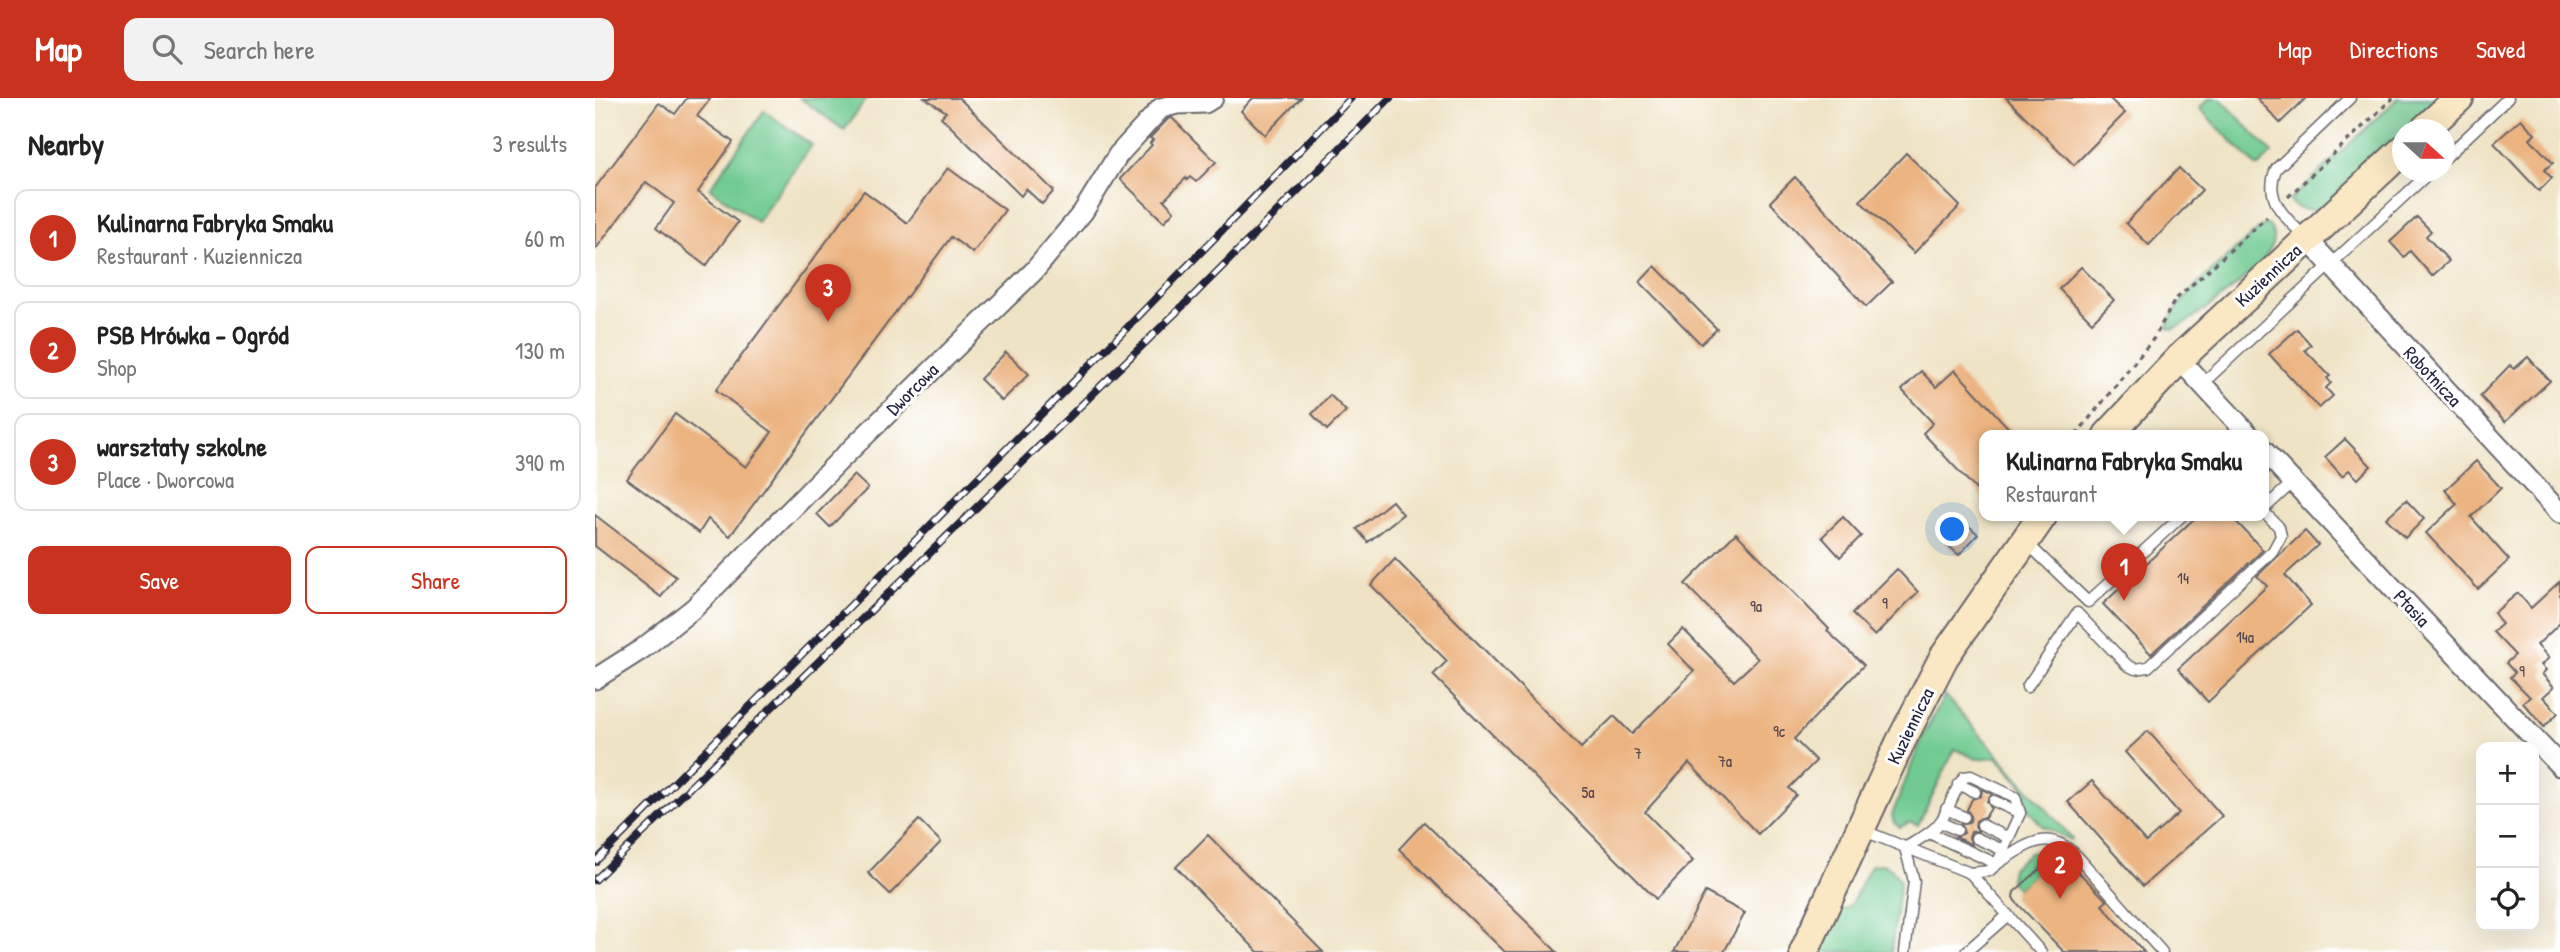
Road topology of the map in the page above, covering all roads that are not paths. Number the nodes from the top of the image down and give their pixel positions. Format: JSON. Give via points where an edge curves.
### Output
{"nodes":[{"id":1,"x":1213,"y":98,"type":"edge"},
{"id":2,"x":2350,"y":98,"type":"edge"},
{"id":3,"x":2459,"y":98,"type":"edge"},
{"id":4,"x":2508,"y":98,"type":"edge"},
{"id":5,"x":2436,"y":119,"type":"edge"},
{"id":6,"x":2455,"y":148,"type":"edge"},
{"id":7,"x":2392,"y":160,"type":"edge"},
{"id":8,"x":2419,"y":182,"type":"edge"},
{"id":9,"x":2307,"y":239,"type":"junction"},
{"id":10,"x":2331,"y":264,"type":"junction"},
{"id":11,"x":2179,"y":359,"type":"junction"},
{"id":12,"x":2201,"y":384,"type":"junction"},
{"id":13,"x":2113,"y":430,"type":"edge"},
{"id":14,"x":2244,"y":430,"type":"edge"},
{"id":15,"x":2269,"y":456,"type":"edge"},
{"id":16,"x":2293,"y":482,"type":"junction"},
{"id":17,"x":2269,"y":506,"type":"edge"},
{"id":18,"x":2560,"y":513,"type":"edge"},
{"id":19,"x":2269,"y":516,"type":"edge"},
{"id":20,"x":2038,"y":521,"type":"edge"},
{"id":21,"x":2176,"y":521,"type":"edge"},
{"id":22,"x":2024,"y":540,"type":"junction"},
{"id":23,"x":2088,"y":602,"type":"junction"},
{"id":24,"x":2077,"y":613,"type":"junction"},
{"id":25,"x":595,"y":679,"type":"edge"},
{"id":26,"x":2027,"y":687,"type":"dead end"},
{"id":27,"x":2560,"y":766,"type":"edge"},
{"id":28,"x":1958,"y":785,"type":"junction"},
{"id":29,"x":1975,"y":792,"type":"dead end"},
{"id":30,"x":1994,"y":801,"type":"dead end"},
{"id":31,"x":1947,"y":809,"type":"junction"},
{"id":32,"x":2020,"y":813,"type":"junction"},
{"id":33,"x":1963,"y":817,"type":"dead end"},
{"id":34,"x":1940,"y":822,"type":"junction"},
{"id":35,"x":1982,"y":825,"type":"dead end"},
{"id":36,"x":1862,"y":830,"type":"junction"},
{"id":37,"x":1957,"y":830,"type":"dead end"},
{"id":38,"x":1929,"y":833,"type":"junction"},
{"id":39,"x":1976,"y":838,"type":"dead end"},
{"id":40,"x":2009,"y":838,"type":"junction"},
{"id":41,"x":1905,"y":848,"type":"junction"},
{"id":42,"x":2003,"y":850,"type":"junction"},
{"id":43,"x":1997,"y":864,"type":"junction"},
{"id":44,"x":1970,"y":873,"type":"junction"},
{"id":45,"x":2008,"y":915,"type":"junction"},
{"id":46,"x":2037,"y":950,"type":"edge"},
{"id":47,"x":1804,"y":952,"type":"edge"},
{"id":48,"x":1905,"y":952,"type":"edge"},
{"id":49,"x":1966,"y":952,"type":"edge"},
{"id":50,"x":2162,"y":952,"type":"edge"}],
"edges":[{"from":1,"to":25,"type":"street","name":"Dworcowa","via":[[1161,108],[1118,155],[1083,212],[1034,271],[694,608]]},
{"from":2,"to":9,"type":"lane","via":[[2272,177],[2277,208]]},
{"from":3,"to":5,"type":"main road"},
{"from":4,"to":6,"type":"lane"},
{"from":7,"to":9,"type":"main road","name":"Kuziennicza"},
{"from":8,"to":10,"type":"lane"},
{"from":9,"to":10,"type":"street","name":"Robotnicza"},
{"from":9,"to":11,"type":"main road","name":"Kuziennicza"},
{"from":10,"to":12,"type":"lane"},
{"from":10,"to":18,"type":"street","name":"Robotnicza"},
{"from":11,"to":12,"type":"street"},
{"from":11,"to":13,"type":"main road","name":"Kuziennicza"},
{"from":12,"to":14,"type":"street"},
{"from":15,"to":16,"type":"street","name":"Ptasia"},
{"from":16,"to":17,"type":"lane"},
{"from":16,"to":27,"type":"street","name":"Ptasia"},
{"from":19,"to":24,"type":"lane","via":[[2279,527],[2278,545],[2148,667],[2127,665]]},
{"from":20,"to":22,"type":"main road","name":"Kuziennicza"},
{"from":21,"to":23,"type":"lane"},
{"from":22,"to":23,"type":"lane"},
{"from":22,"to":36,"type":"main road","name":"Kuziennicza","via":[[1944,657],[1905,731]]},
{"from":23,"to":24,"type":"lane"},
{"from":24,"to":26,"type":"lane"},
{"from":28,"to":29,"type":"lane"},
{"from":28,"to":31,"type":"lane"},
{"from":28,"to":32,"type":"lane","via":[[1964,776],[1982,780],[2015,797]]},
{"from":30,"to":32,"type":"lane"},
{"from":31,"to":33,"type":"lane"},
{"from":31,"to":34,"type":"lane"},
{"from":32,"to":40,"type":"lane"},
{"from":34,"to":37,"type":"lane"},
{"from":34,"to":38,"type":"lane"},
{"from":35,"to":40,"type":"lane"},
{"from":36,"to":41,"type":"lane"},
{"from":36,"to":47,"type":"main road","name":"Kuziennicza"},
{"from":38,"to":41,"type":"lane"},
{"from":38,"to":43,"type":"lane"},
{"from":39,"to":42,"type":"lane"},
{"from":40,"to":42,"type":"lane"},
{"from":41,"to":44,"type":"lane"},
{"from":41,"to":48,"type":"lane","via":[[1913,881]]},
{"from":42,"to":43,"type":"lane"},
{"from":43,"to":44,"type":"lane","via":[[1989,871]]},
{"from":43,"to":50,"type":"lane","via":[[2031,842],[2066,846]]},
{"from":44,"to":45,"type":"lane"},
{"from":45,"to":46,"type":"lane"},
{"from":45,"to":49,"type":"lane"}]}
